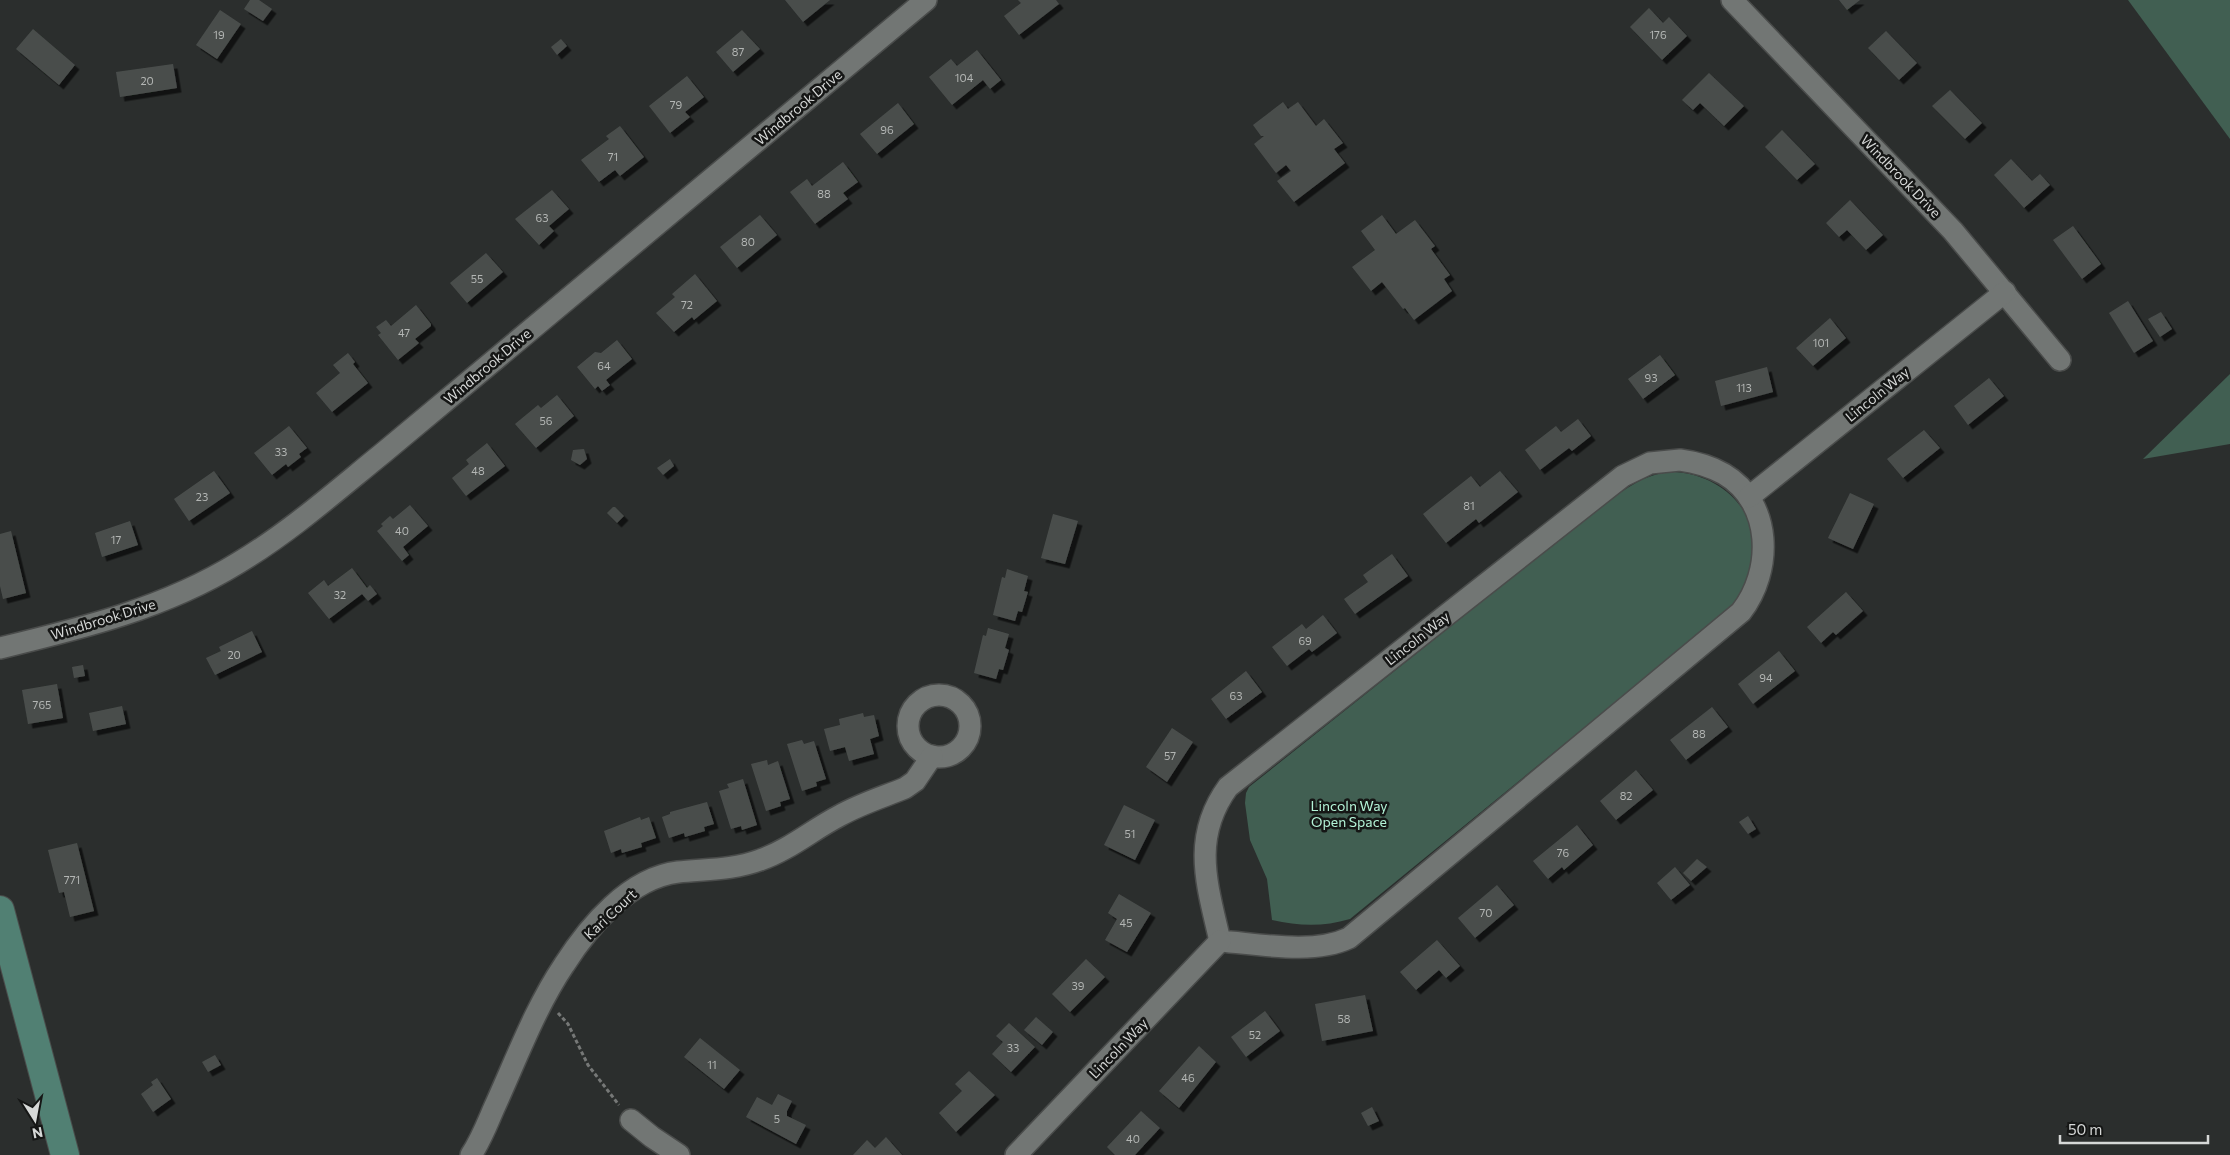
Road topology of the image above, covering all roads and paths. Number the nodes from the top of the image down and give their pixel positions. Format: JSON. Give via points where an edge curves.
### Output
{"nodes":[{"id":1,"x":926,"y":0,"type":"edge"},
{"id":2,"x":1732,"y":0,"type":"edge"},
{"id":3,"x":2005,"y":292,"type":"junction"},
{"id":4,"x":2060,"y":360,"type":"dead end"},
{"id":5,"x":1749,"y":497,"type":"junction"},
{"id":6,"x":0,"y":648,"type":"edge"},
{"id":7,"x":932,"y":756,"type":"dead end"},
{"id":8,"x":0,"y":910,"type":"edge"},
{"id":9,"x":1220,"y":941,"type":"junction"},
{"id":10,"x":544,"y":1002,"type":"junction"},
{"id":11,"x":631,"y":1120,"type":"joint"},
{"id":12,"x":66,"y":1155,"type":"edge"},
{"id":13,"x":471,"y":1155,"type":"edge"},
{"id":14,"x":679,"y":1155,"type":"edge"},
{"id":15,"x":1016,"y":1155,"type":"edge"}],
"edges":[{"from":1,"to":6,"type":"street","name":"Windbrook Drive","via":[[383,453],[257,552],[203,582],[147,607],[85,628]]},
{"from":2,"to":3,"type":"street","name":"Windbrook Drive","via":[[1935,211]]},
{"from":3,"to":4,"type":"street","name":"Windbrook Drive"},
{"from":3,"to":5,"type":"street","name":"Lincoln Way"},
{"from":5,"to":9,"type":"street","name":"Lincoln Way","via":[[1763,538],[1762,569],[1749,601],[1730,623],[1349,938],[1323,945],[1284,947]]},
{"from":5,"to":9,"type":"street","name":"Lincoln Way","via":[[1724,474],[1695,462],[1660,461],[1632,471],[1228,787],[1211,815],[1205,841],[1207,883]]},
{"from":7,"to":10,"type":"street","name":"Kari Court","via":[[915,781],[905,788],[837,817],[776,854],[743,866],[669,874],[640,885],[601,918],[578,944]]},
{"from":8,"to":12,"type":"street"},
{"from":9,"to":15,"type":"street","name":"Lincoln Way"},
{"from":10,"to":11,"type":"path","via":[[566,1021],[588,1065]]},
{"from":10,"to":13,"type":"street","name":"Kari Court"},
{"from":11,"to":14,"type":"street"}]}
